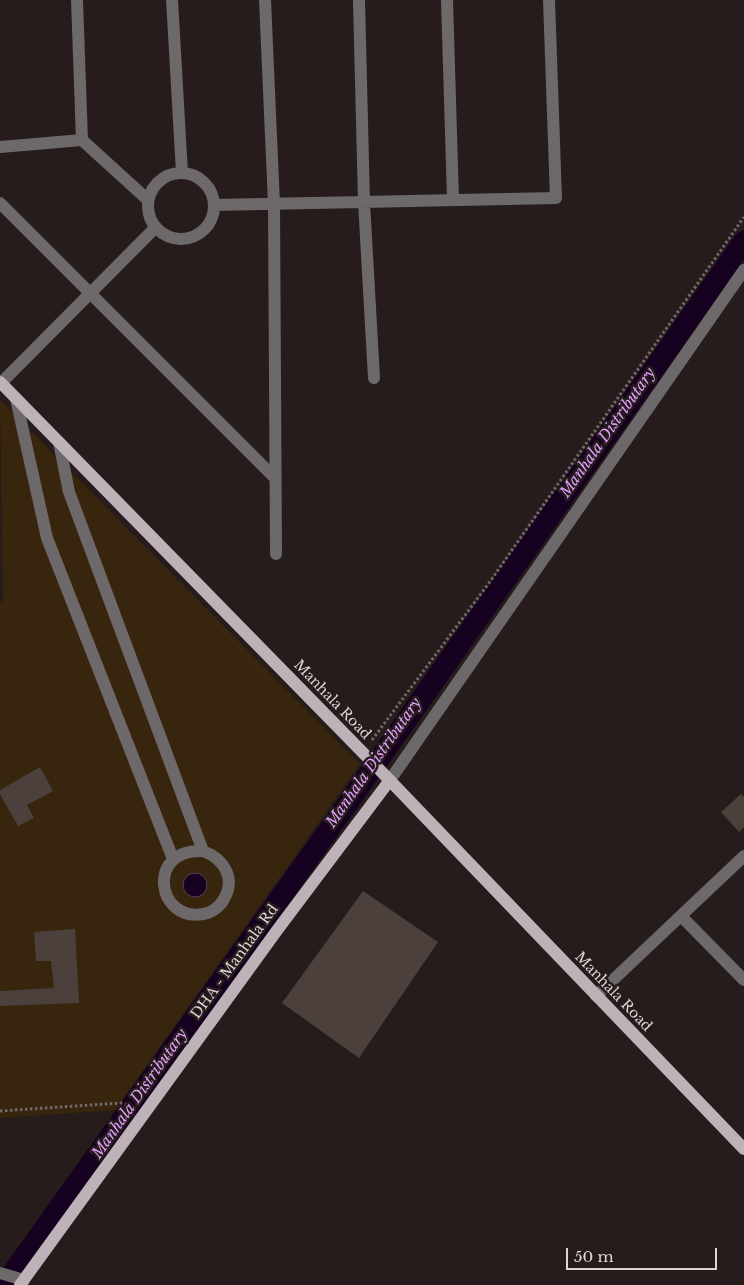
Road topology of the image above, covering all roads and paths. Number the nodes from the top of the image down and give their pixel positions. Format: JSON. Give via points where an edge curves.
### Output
{"nodes":[{"id":1,"x":77,"y":0,"type":"edge"},
{"id":2,"x":172,"y":0,"type":"edge"},
{"id":3,"x":265,"y":0,"type":"edge"},
{"id":4,"x":359,"y":0,"type":"edge"},
{"id":5,"x":447,"y":0,"type":"edge"},
{"id":6,"x":549,"y":0,"type":"edge"},
{"id":7,"x":82,"y":140,"type":"junction"},
{"id":8,"x":0,"y":147,"type":"edge"},
{"id":9,"x":182,"y":173,"type":"junction"},
{"id":10,"x":148,"y":200,"type":"junction"},
{"id":11,"x":453,"y":200,"type":"junction"},
{"id":12,"x":364,"y":202,"type":"junction"},
{"id":13,"x":0,"y":203,"type":"edge"},
{"id":14,"x":274,"y":204,"type":"junction"},
{"id":15,"x":214,"y":205,"type":"junction"},
{"id":16,"x":744,"y":218,"type":"edge"},
{"id":17,"x":156,"y":227,"type":"junction"},
{"id":18,"x":744,"y":270,"type":"edge"},
{"id":19,"x":90,"y":293,"type":"junction"},
{"id":20,"x":374,"y":378,"type":"dead end"},
{"id":21,"x":0,"y":383,"type":"edge"},
{"id":22,"x":16,"y":399,"type":"junction"},
{"id":23,"x":58,"y":442,"type":"junction"},
{"id":24,"x":275,"y":478,"type":"junction"},
{"id":25,"x":276,"y":554,"type":"dead end"},
{"id":26,"x":363,"y":752,"type":"junction"},
{"id":27,"x":390,"y":780,"type":"junction"},
{"id":28,"x":203,"y":851,"type":"junction"},
{"id":29,"x":744,"y":856,"type":"edge"},
{"id":30,"x":174,"y":859,"type":"junction"},
{"id":31,"x":681,"y":916,"type":"junction"},
{"id":32,"x":744,"y":980,"type":"edge"},
{"id":33,"x":596,"y":996,"type":"junction"},
{"id":34,"x":121,"y":1103,"type":"dead end"},
{"id":35,"x":0,"y":1111,"type":"edge"},
{"id":36,"x":744,"y":1149,"type":"edge"},
{"id":37,"x":1,"y":1273,"type":"edge"},
{"id":38,"x":22,"y":1282,"type":"edge"}],
"edges":[{"from":1,"to":7,"type":"street"},
{"from":2,"to":9,"type":"street"},
{"from":3,"to":14,"type":"street"},
{"from":4,"to":12,"type":"street"},
{"from":5,"to":11,"type":"street"},
{"from":6,"to":11,"type":"street","via":[[556,198]]},
{"from":7,"to":8,"type":"street"},
{"from":7,"to":10,"type":"street"},
{"from":9,"to":10,"type":"street","via":[[157,183]]},
{"from":9,"to":15,"type":"street","via":[[201,180],[212,195]]},
{"from":10,"to":17,"type":"street","via":[[148,210]]},
{"from":11,"to":12,"type":"street"},
{"from":12,"to":14,"type":"street"},
{"from":12,"to":20,"type":"street"},
{"from":13,"to":19,"type":"street"},
{"from":14,"to":15,"type":"street"},
{"from":14,"to":24,"type":"street"},
{"from":15,"to":17,"type":"street","via":[[208,224],[192,237],[173,238]]},
{"from":16,"to":26,"type":"path","via":[[489,583]]},
{"from":17,"to":19,"type":"street"},
{"from":18,"to":27,"type":"street"},
{"from":19,"to":21,"type":"street"},
{"from":19,"to":24,"type":"street"},
{"from":21,"to":22,"type":"main road","name":"Manhala Road"},
{"from":22,"to":23,"type":"main road","name":"Manhala Road"},
{"from":22,"to":30,"type":"street","via":[[47,538]]},
{"from":23,"to":26,"type":"main road","name":"Manhala Road"},
{"from":23,"to":28,"type":"street","via":[[69,492]]},
{"from":24,"to":25,"type":"street"},
{"from":26,"to":27,"type":"main road","name":"Manhala Road"},
{"from":27,"to":33,"type":"main road","name":"Manhala Road"},
{"from":27,"to":38,"type":"main road","name":"DHA - Manhala Rd"},
{"from":28,"to":30,"type":"street","via":[[182,853]]},
{"from":28,"to":30,"type":"street","via":[[221,862],[229,881],[223,902],[205,914],[184,913],[168,899],[164,878]]},
{"from":29,"to":31,"type":"street"},
{"from":31,"to":32,"type":"street"},
{"from":31,"to":33,"type":"street"},
{"from":33,"to":36,"type":"main road","name":"Manhala Road"},
{"from":34,"to":35,"type":"path"},
{"from":37,"to":38,"type":"street"}]}
